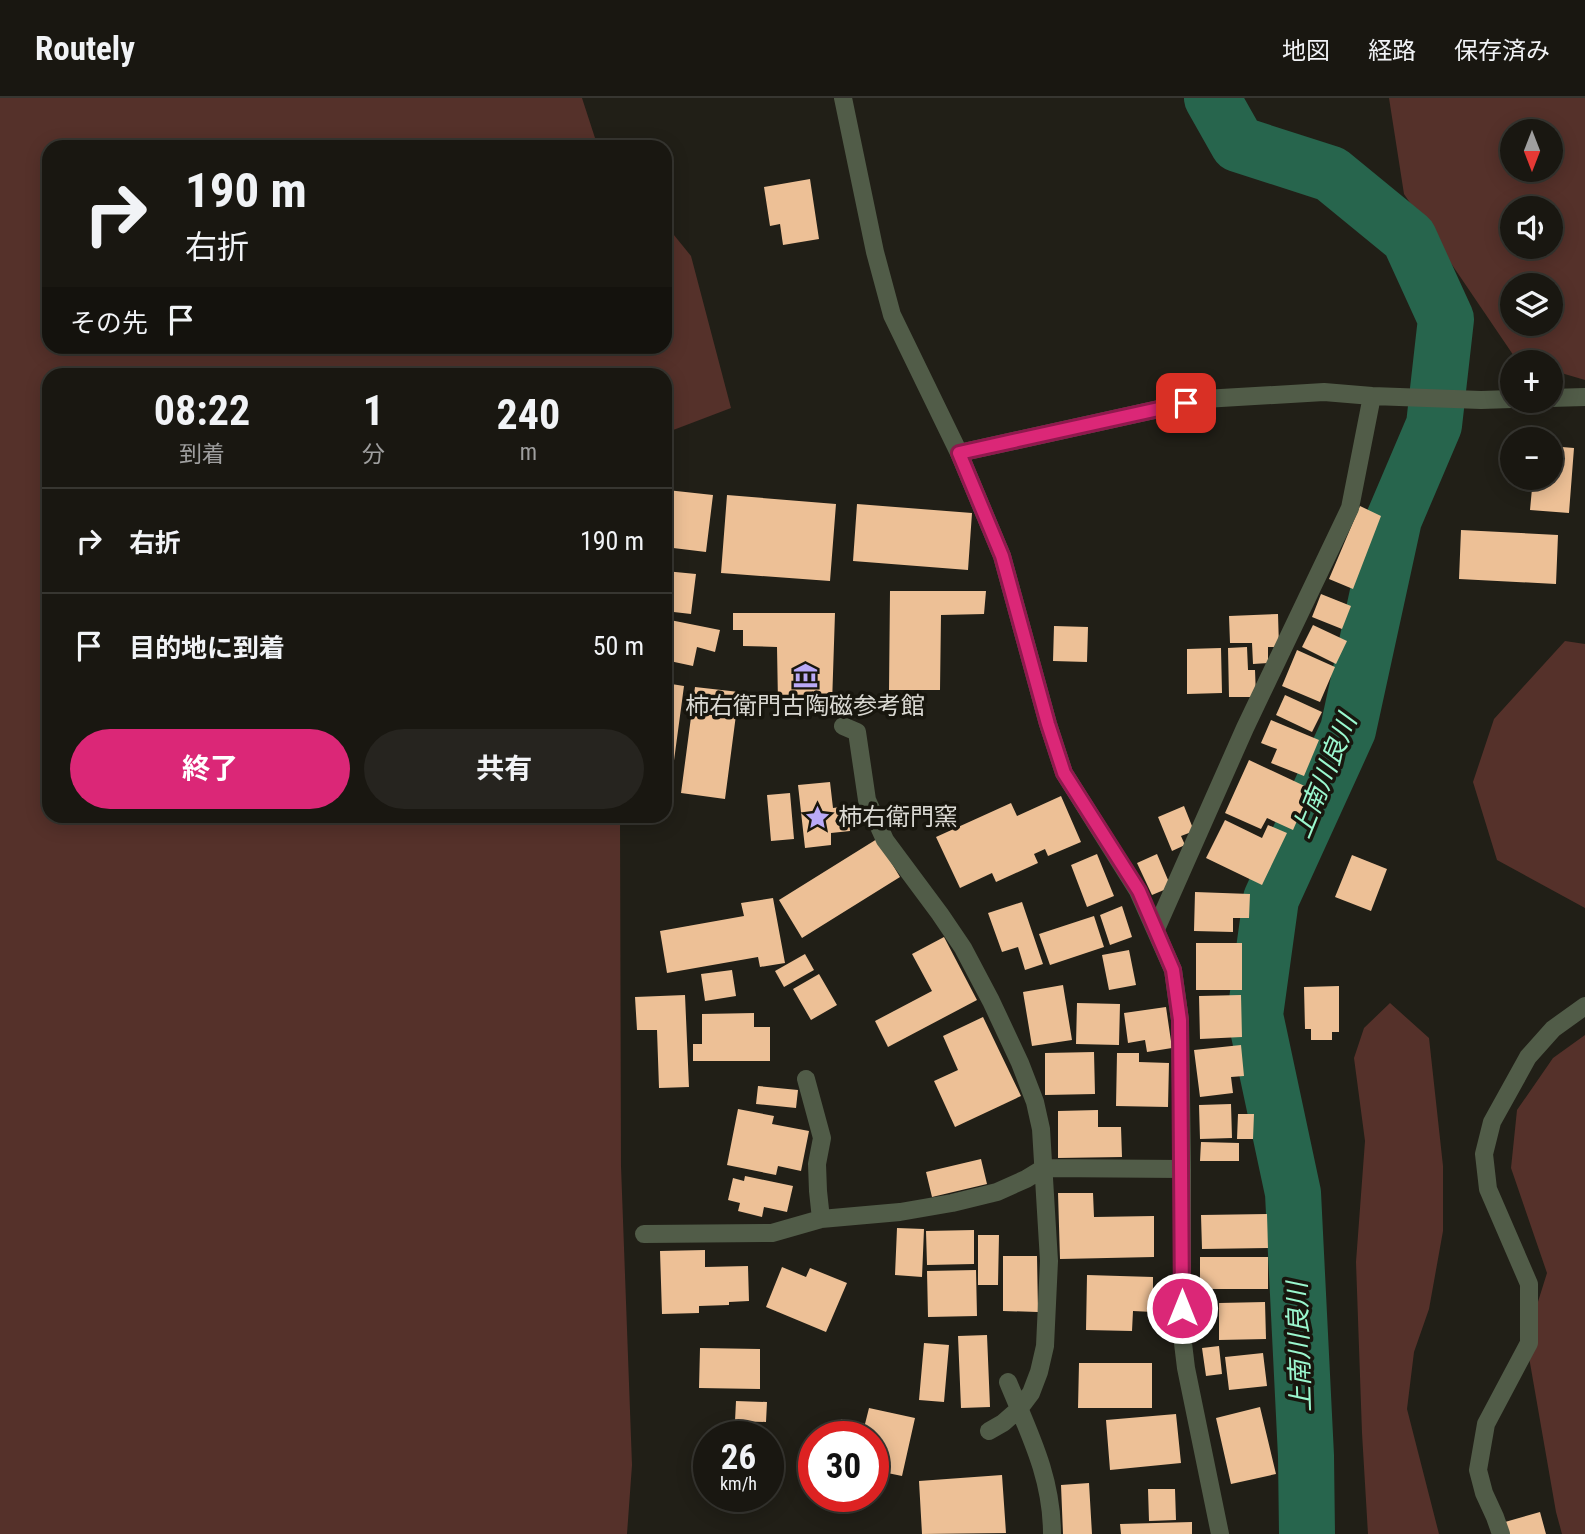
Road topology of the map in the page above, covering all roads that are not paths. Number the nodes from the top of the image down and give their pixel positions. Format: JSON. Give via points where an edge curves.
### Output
{"nodes":[{"id":1,"x":844,"y":98,"type":"edge"},
{"id":2,"x":1372,"y":396,"type":"junction"},
{"id":3,"x":1585,"y":397,"type":"edge"},
{"id":4,"x":1563,"y":398,"type":"edge"},
{"id":5,"x":1500,"y":399,"type":"edge"},
{"id":6,"x":959,"y":453,"type":"junction"},
{"id":7,"x":843,"y":726,"type":"dead end"},
{"id":8,"x":1156,"y":929,"type":"junction"},
{"id":9,"x":1585,"y":1006,"type":"edge"},
{"id":10,"x":806,"y":1079,"type":"dead end"},
{"id":11,"x":1044,"y":1168,"type":"junction"},
{"id":12,"x":1182,"y":1169,"type":"junction"},
{"id":13,"x":821,"y":1219,"type":"junction"},
{"id":14,"x":644,"y":1234,"type":"dead end"},
{"id":15,"x":1008,"y":1382,"type":"dead end"},
{"id":16,"x":1019,"y":1409,"type":"junction"},
{"id":17,"x":989,"y":1431,"type":"dead end"},
{"id":18,"x":1052,"y":1534,"type":"edge"},
{"id":19,"x":1220,"y":1534,"type":"edge"},
{"id":20,"x":1501,"y":1534,"type":"edge"}],
"edges":[{"from":1,"to":6,"type":"street","via":[[892,315]]},
{"from":2,"to":5,"type":"street"},
{"from":2,"to":6,"type":"street","via":[[1324,392],[1204,399]]},
{"from":2,"to":8,"type":"street","via":[[1350,508]]},
{"from":3,"to":4,"type":"street"},
{"from":6,"to":8,"type":"street","via":[[1002,556],[1064,773],[1139,891]]},
{"from":7,"to":11,"type":"street","via":[[857,732],[867,800],[885,841],[963,948],[1020,1063],[1035,1101]]},
{"from":8,"to":12,"type":"street","via":[[1173,970],[1180,1020]]},
{"from":9,"to":20,"type":"street","via":[[1553,1029],[1528,1057],[1492,1122],[1484,1154],[1488,1189],[1530,1284],[1530,1342],[1486,1424],[1478,1470]]},
{"from":10,"to":13,"type":"street","via":[[822,1138],[817,1164]]},
{"from":11,"to":12,"type":"street"},
{"from":11,"to":13,"type":"street","via":[[997,1192],[952,1203]]},
{"from":11,"to":16,"type":"street","via":[[1049,1261],[1045,1346],[1031,1393]]},
{"from":12,"to":19,"type":"street","via":[[1182,1335]]},
{"from":13,"to":14,"type":"street","via":[[772,1233]]},
{"from":15,"to":16,"type":"street"},
{"from":16,"to":17,"type":"street"},
{"from":16,"to":18,"type":"street","via":[[1048,1486]]}]}
